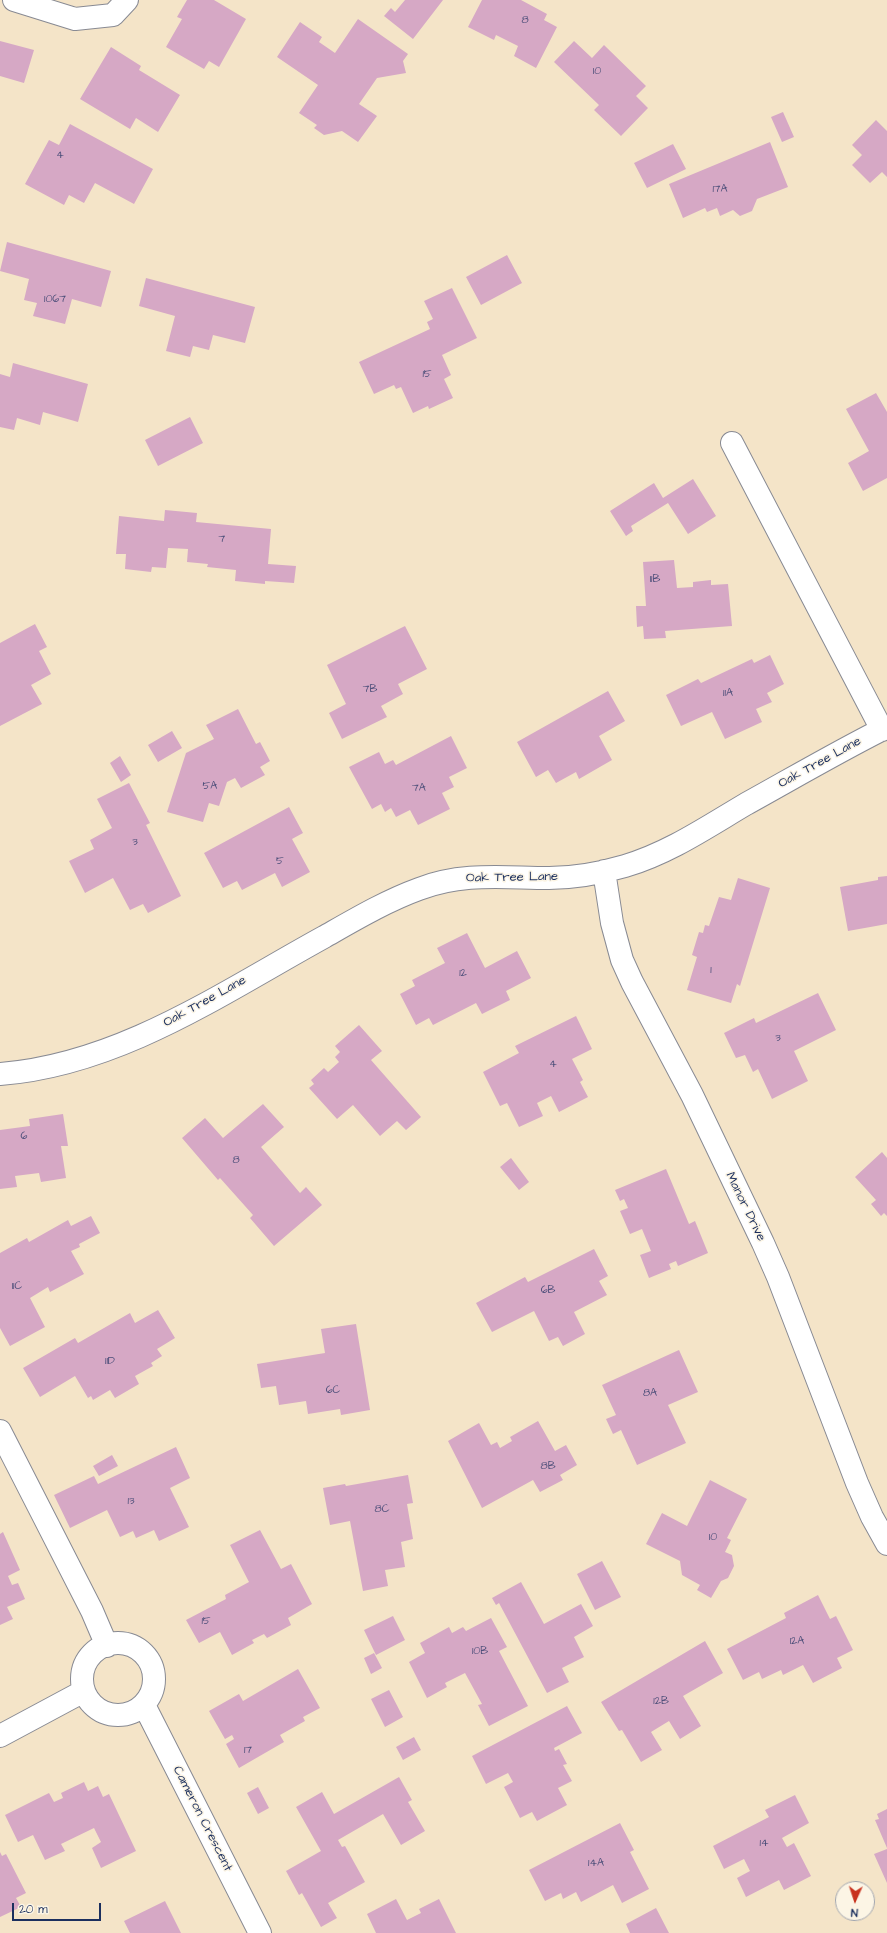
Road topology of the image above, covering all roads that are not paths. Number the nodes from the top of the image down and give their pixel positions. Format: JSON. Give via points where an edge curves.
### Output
{"nodes":[{"id":1,"x":14,"y":0,"type":"edge"},
{"id":2,"x":127,"y":0,"type":"edge"},
{"id":3,"x":732,"y":443,"type":"dead end"},
{"id":4,"x":884,"y":728,"type":"edge"},
{"id":5,"x":604,"y":872,"type":"junction"},
{"id":6,"x":0,"y":1074,"type":"edge"},
{"id":7,"x":0,"y":1431,"type":"edge"},
{"id":8,"x":887,"y":1544,"type":"edge"},
{"id":9,"x":107,"y":1646,"type":"junction"},
{"id":10,"x":84,"y":1691,"type":"junction"},
{"id":11,"x":144,"y":1705,"type":"junction"},
{"id":12,"x":0,"y":1736,"type":"edge"},
{"id":13,"x":260,"y":1933,"type":"edge"}],
"edges":[{"from":1,"to":2,"type":"street","via":[[75,18],[113,15]]},
{"from":3,"to":4,"type":"street"},
{"from":4,"to":5,"type":"street","name":"Oak Tree Lane","via":[[678,844],[642,861]]},
{"from":5,"to":6,"type":"street","name":"Oak Tree Lane","via":[[551,878],[464,878],[421,888],[368,913],[130,1042],[73,1062]]},
{"from":5,"to":8,"type":"street","name":"Manor Drive","via":[[612,923],[622,960],[692,1095],[763,1243],[872,1517]]},
{"from":7,"to":9,"type":"street","via":[[92,1611]]},
{"from":9,"to":10,"type":"street","via":[[89,1658],[82,1679]]},
{"from":9,"to":11,"type":"street","via":[[119,1643],[132,1646],[149,1660],[154,1672],[154,1684]]},
{"from":10,"to":11,"type":"street","via":[[90,1702],[109,1714],[122,1715],[134,1712]]},
{"from":10,"to":12,"type":"street"},
{"from":11,"to":13,"type":"street","name":"Cameron Crescent"}]}
